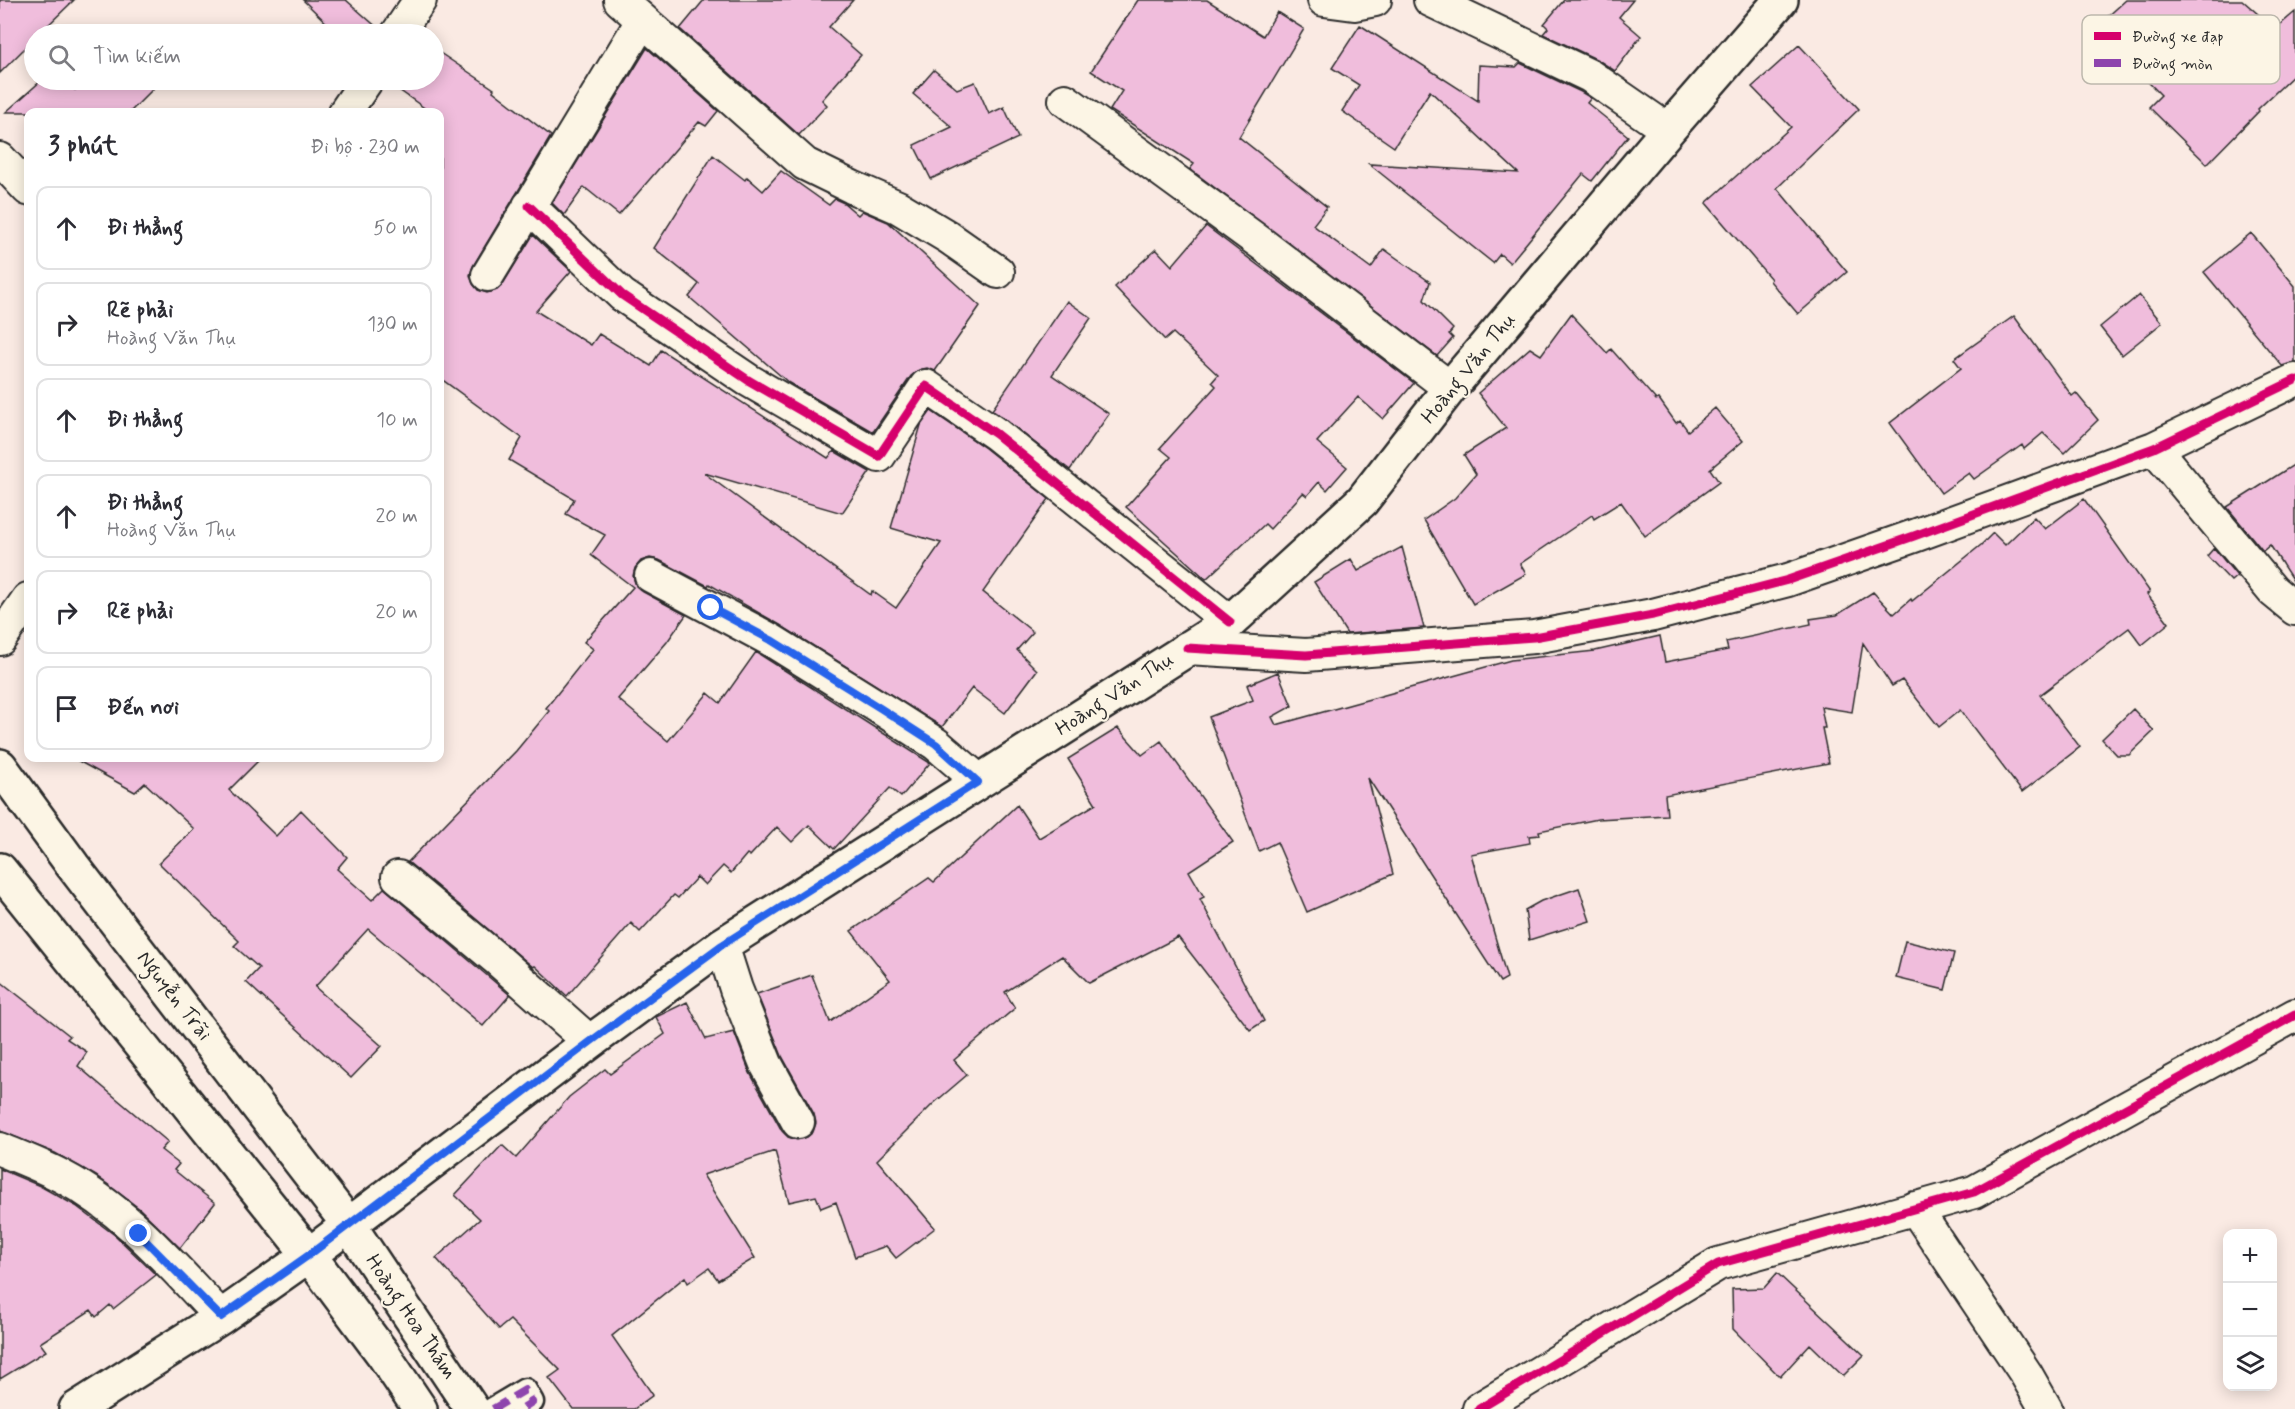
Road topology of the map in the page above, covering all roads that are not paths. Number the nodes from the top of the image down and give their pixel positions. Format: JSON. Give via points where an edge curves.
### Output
{"nodes":[{"id":1,"x":420,"y":0,"type":"edge"},
{"id":2,"x":1324,"y":0,"type":"edge"},
{"id":3,"x":1375,"y":0,"type":"edge"},
{"id":4,"x":1430,"y":0,"type":"edge"},
{"id":5,"x":1781,"y":0,"type":"edge"},
{"id":6,"x":631,"y":10,"type":"edge"},
{"id":7,"x":404,"y":24,"type":"edge"},
{"id":8,"x":360,"y":90,"type":"edge"},
{"id":9,"x":1065,"y":100,"type":"dead end"},
{"id":10,"x":348,"y":108,"type":"edge"},
{"id":11,"x":1668,"y":130,"type":"junction"},
{"id":12,"x":0,"y":159,"type":"edge"},
{"id":13,"x":24,"y":185,"type":"edge"},
{"id":14,"x":529,"y":206,"type":"junction"},
{"id":15,"x":998,"y":272,"type":"dead end"},
{"id":16,"x":488,"y":275,"type":"dead end"},
{"id":17,"x":2294,"y":384,"type":"edge"},
{"id":18,"x":1450,"y":388,"type":"junction"},
{"id":19,"x":2154,"y":448,"type":"junction"},
{"id":20,"x":651,"y":576,"type":"dead end"},
{"id":21,"x":24,"y":605,"type":"edge"},
{"id":22,"x":2295,"y":609,"type":"edge"},
{"id":23,"x":1230,"y":622,"type":"junction"},
{"id":24,"x":0,"y":639,"type":"edge"},
{"id":25,"x":1187,"y":648,"type":"junction"},
{"id":26,"x":0,"y":766,"type":"edge"},
{"id":27,"x":978,"y":782,"type":"junction"},
{"id":28,"x":0,"y":870,"type":"edge"},
{"id":29,"x":398,"y":877,"type":"dead end"},
{"id":30,"x":722,"y":945,"type":"junction"},
{"id":31,"x":2295,"y":1015,"type":"edge"},
{"id":32,"x":590,"y":1042,"type":"junction"},
{"id":33,"x":798,"y":1122,"type":"dead end"},
{"id":34,"x":0,"y":1149,"type":"edge"},
{"id":35,"x":1915,"y":1208,"type":"junction"},
{"id":36,"x":349,"y":1225,"type":"junction"},
{"id":37,"x":309,"y":1255,"type":"junction"},
{"id":38,"x":221,"y":1317,"type":"junction"},
{"id":39,"x":76,"y":1409,"type":"edge"},
{"id":40,"x":420,"y":1409,"type":"edge"},
{"id":41,"x":472,"y":1409,"type":"edge"},
{"id":42,"x":493,"y":1409,"type":"edge"},
{"id":43,"x":521,"y":1409,"type":"edge"},
{"id":44,"x":1479,"y":1409,"type":"edge"},
{"id":45,"x":2046,"y":1409,"type":"edge"}],
"edges":[{"from":1,"to":7,"type":"street"},
{"from":2,"to":3,"type":"street","via":[[1354,4]]},
{"from":4,"to":11,"type":"street","via":[[1590,76]]},
{"from":5,"to":11,"type":"main road","name":"Hoàng Văn Thụ"},
{"from":6,"to":14,"type":"street"},
{"from":6,"to":15,"type":"street","via":[[806,164],[898,207]]},
{"from":8,"to":10,"type":"street"},
{"from":9,"to":18,"type":"street"},
{"from":11,"to":18,"type":"main road","name":"Hoàng Văn Thụ"},
{"from":12,"to":13,"type":"street"},
{"from":14,"to":16,"type":"street"},
{"from":14,"to":23,"type":"street","via":[[622,296],[748,380],[879,456],[926,386],[996,434]]},
{"from":17,"to":19,"type":"street"},
{"from":18,"to":23,"type":"main road","name":"Hoàng Văn Thụ","via":[[1362,501]]},
{"from":19,"to":22,"type":"street","via":[[2273,591]]},
{"from":19,"to":25,"type":"street","via":[[1788,580],[1653,615],[1534,637],[1306,655]]},
{"from":20,"to":27,"type":"street","via":[[771,640],[880,708],[936,744]]},
{"from":21,"to":24,"type":"street"},
{"from":23,"to":25,"type":"main road","name":"Hoàng Văn Thụ"},
{"from":25,"to":27,"type":"main road","name":"Hoàng Văn Thụ"},
{"from":26,"to":36,"type":"main road","name":"Nguyễn Trãi"},
{"from":27,"to":30,"type":"main road","name":"Hoàng Văn Thụ"},
{"from":28,"to":37,"type":"main road"},
{"from":29,"to":32,"type":"street"},
{"from":30,"to":32,"type":"main road","name":"Hoàng Văn Thụ"},
{"from":30,"to":33,"type":"street","via":[[766,1064]]},
{"from":31,"to":35,"type":"street","via":[[1974,1192]]},
{"from":32,"to":36,"type":"main road","name":"Hoàng Văn Thụ"},
{"from":34,"to":38,"type":"street","via":[[64,1177],[111,1209],[153,1246]]},
{"from":35,"to":44,"type":"street","via":[[1718,1264]]},
{"from":35,"to":45,"type":"street"},
{"from":36,"to":37,"type":"main road","name":"Hoàng Văn Thụ"},
{"from":36,"to":41,"type":"main road","name":"Hoàng Hoa Thám"},
{"from":37,"to":38,"type":"main road"},
{"from":37,"to":40,"type":"main road","name":"Hoàng Hoa Thám"},
{"from":38,"to":39,"type":"main road"},
{"from":42,"to":43,"type":"street","via":[[525,1390],[532,1402]]}]}
